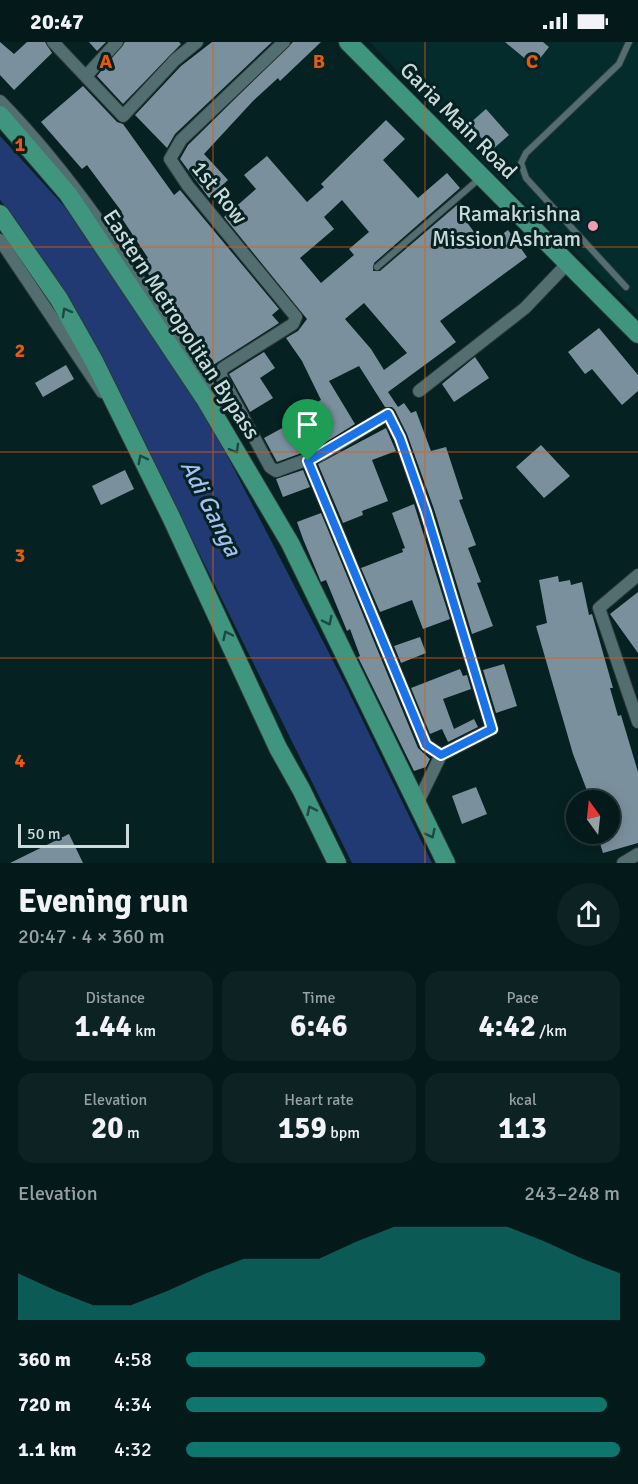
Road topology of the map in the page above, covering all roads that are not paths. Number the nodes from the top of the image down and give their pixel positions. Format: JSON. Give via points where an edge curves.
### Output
{"nodes":[{"id":1,"x":53,"y":42,"type":"edge"},
{"id":2,"x":117,"y":42,"type":"edge"},
{"id":3,"x":197,"y":42,"type":"edge"},
{"id":4,"x":284,"y":42,"type":"edge"},
{"id":5,"x":348,"y":42,"type":"edge"},
{"id":6,"x":629,"y":42,"type":"edge"},
{"id":7,"x":86,"y":76,"type":"junction"},
{"id":8,"x":0,"y":101,"type":"edge"},
{"id":9,"x":0,"y":114,"type":"edge"},
{"id":10,"x":482,"y":177,"type":"junction"},
{"id":11,"x":0,"y":214,"type":"edge"},
{"id":12,"x":0,"y":240,"type":"edge"},
{"id":13,"x":567,"y":264,"type":"junction"},
{"id":14,"x":376,"y":267,"type":"dead end"},
{"id":15,"x":626,"y":287,"type":"dead end"},
{"id":16,"x":638,"y":334,"type":"edge"},
{"id":17,"x":419,"y":391,"type":"dead end"},
{"id":18,"x":122,"y":420,"type":"junction"},
{"id":19,"x":219,"y":423,"type":"junction"},
{"id":20,"x":308,"y":461,"type":"junction"},
{"id":21,"x":638,"y":575,"type":"edge"},
{"id":22,"x":638,"y":722,"type":"edge"},
{"id":23,"x":441,"y":755,"type":"junction"},
{"id":24,"x":417,"y":804,"type":"junction"},
{"id":25,"x":638,"y":854,"type":"edge"},
{"id":26,"x":337,"y":863,"type":"edge"},
{"id":27,"x":446,"y":863,"type":"edge"},
{"id":28,"x":623,"y":863,"type":"edge"}],
"edges":[{"from":1,"to":7,"type":"street"},
{"from":2,"to":7,"type":"street"},
{"from":3,"to":7,"type":"street","via":[[123,116]]},
{"from":4,"to":20,"type":"street","name":"1st Row","via":[[181,140],[170,159],[188,186],[295,313],[296,320],[223,368],[220,374],[273,469]]},
{"from":5,"to":10,"type":"main road","name":"Garia Main Road"},
{"from":6,"to":15,"type":"lane","via":[[620,64],[526,153],[521,163],[526,178]]},
{"from":8,"to":19,"type":"street","via":[[68,179],[123,255],[214,395]]},
{"from":9,"to":19,"type":"main road","name":"Eastern Metropolitan Bypass","via":[[68,194]]},
{"from":10,"to":13,"type":"main road","name":"Garia Main Road"},
{"from":10,"to":14,"type":"lane"},
{"from":18,"to":11,"type":"main road","one_way":true,"via":[[59,299]]},
{"from":12,"to":18,"type":"street"},
{"from":13,"to":16,"type":"main road","name":"Garia Main Road"},
{"from":13,"to":17,"type":"street","via":[[525,308]]},
{"from":26,"to":18,"type":"main road","one_way":true},
{"from":19,"to":24,"type":"main road","name":"Eastern Metropolitan Bypass","one_way":true,"via":[[290,543]]},
{"from":20,"to":23,"type":"street","via":[[426,745]]},
{"from":20,"to":23,"type":"street","via":[[388,414],[400,438],[492,729]]},
{"from":21,"to":22,"type":"street","via":[[599,608]]},
{"from":23,"to":24,"type":"street"},
{"from":24,"to":27,"type":"main road","name":"Eastern Metropolitan Bypass","one_way":true},
{"from":25,"to":28,"type":"street"}]}
